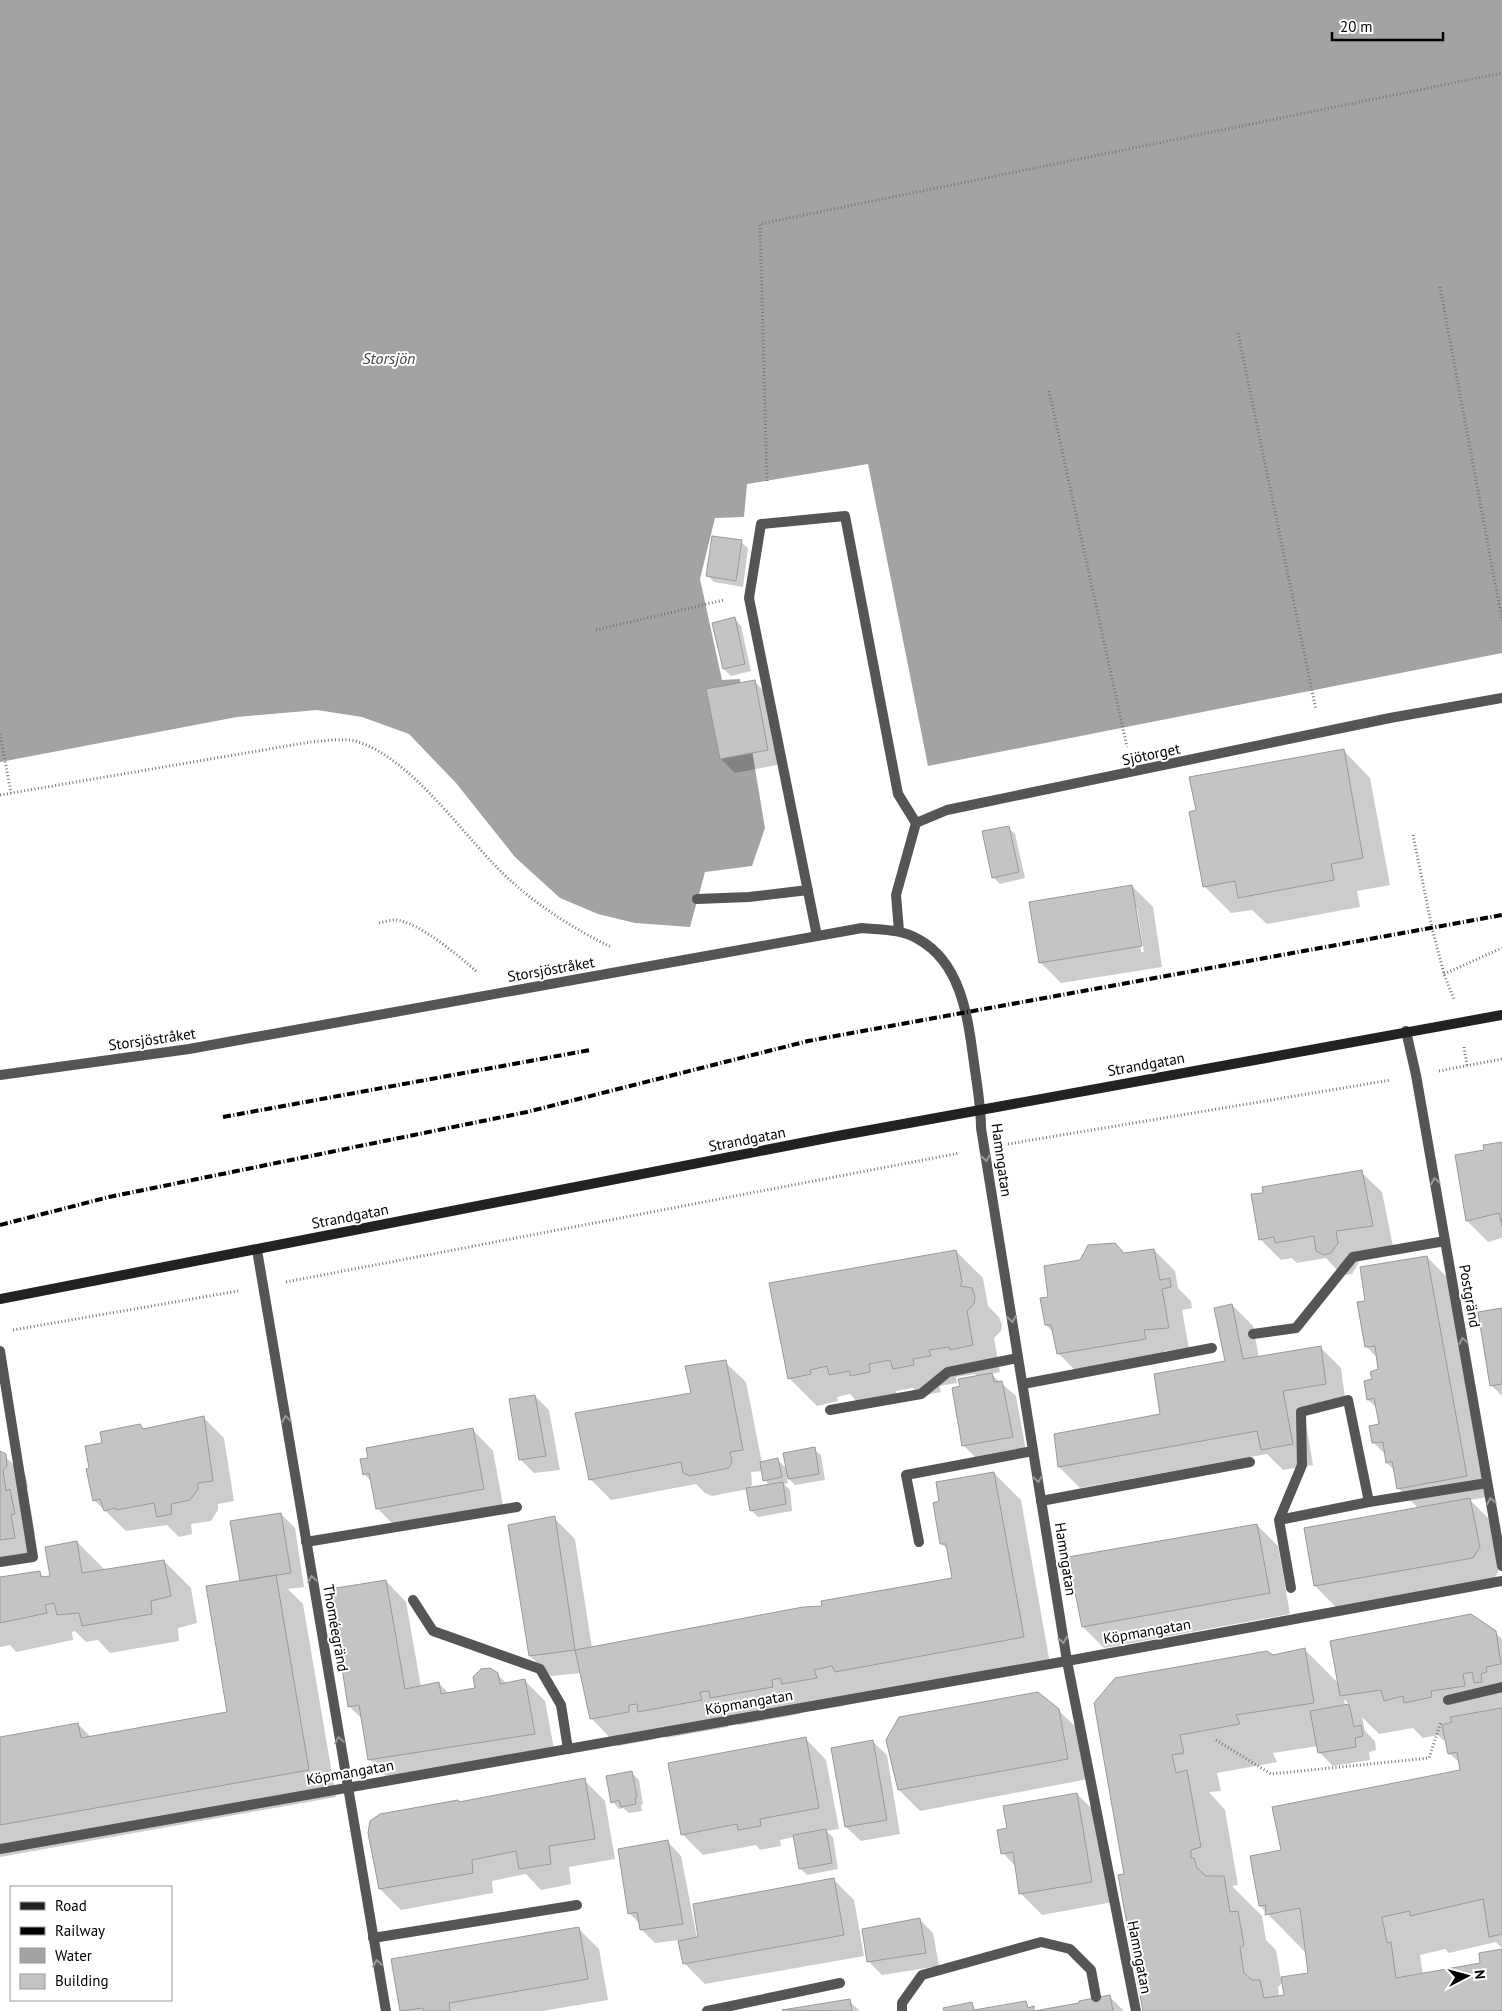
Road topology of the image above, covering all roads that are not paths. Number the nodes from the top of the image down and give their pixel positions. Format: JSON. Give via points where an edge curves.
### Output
{"nodes":[{"id":1,"x":1502,"y":698,"type":"edge"},
{"id":2,"x":916,"y":823,"type":"junction"},
{"id":3,"x":808,"y":890,"type":"junction"},
{"id":4,"x":697,"y":899,"type":"dead end"},
{"id":5,"x":900,"y":931,"type":"junction"},
{"id":6,"x":817,"y":936,"type":"junction"},
{"id":7,"x":1502,"y":1015,"type":"edge"},
{"id":8,"x":1406,"y":1031,"type":"junction"},
{"id":9,"x":0,"y":1075,"type":"edge"},
{"id":10,"x":981,"y":1110,"type":"junction"},
{"id":11,"x":1445,"y":1241,"type":"junction"},
{"id":12,"x":257,"y":1250,"type":"junction"},
{"id":13,"x":0,"y":1299,"type":"edge"},
{"id":14,"x":1253,"y":1334,"type":"dead end"},
{"id":15,"x":1212,"y":1348,"type":"dead end"},
{"id":16,"x":0,"y":1350,"type":"edge"},
{"id":17,"x":1018,"y":1358,"type":"junction"},
{"id":18,"x":1022,"y":1384,"type":"junction"},
{"id":19,"x":830,"y":1410,"type":"dead end"},
{"id":20,"x":1033,"y":1451,"type":"junction"},
{"id":21,"x":1250,"y":1462,"type":"dead end"},
{"id":22,"x":1487,"y":1483,"type":"junction"},
{"id":23,"x":1041,"y":1501,"type":"junction"},
{"id":24,"x":1369,"y":1502,"type":"junction"},
{"id":25,"x":517,"y":1508,"type":"dead end"},
{"id":26,"x":1279,"y":1520,"type":"junction"},
{"id":27,"x":306,"y":1542,"type":"junction"},
{"id":28,"x":919,"y":1542,"type":"dead end"},
{"id":29,"x":0,"y":1562,"type":"edge"},
{"id":30,"x":1502,"y":1566,"type":"edge"},
{"id":31,"x":1502,"y":1581,"type":"edge"},
{"id":32,"x":1291,"y":1588,"type":"dead end"},
{"id":33,"x":413,"y":1600,"type":"dead end"},
{"id":34,"x":1067,"y":1661,"type":"junction"},
{"id":35,"x":1502,"y":1687,"type":"edge"},
{"id":36,"x":1448,"y":1700,"type":"road end"},
{"id":37,"x":568,"y":1749,"type":"junction"},
{"id":38,"x":347,"y":1788,"type":"junction"},
{"id":39,"x":0,"y":1849,"type":"edge"},
{"id":40,"x":577,"y":1906,"type":"dead end"},
{"id":41,"x":373,"y":1938,"type":"junction"},
{"id":42,"x":840,"y":1983,"type":"dead end"},
{"id":43,"x":1096,"y":1997,"type":"dead end"},
{"id":44,"x":386,"y":2011,"type":"edge"},
{"id":45,"x":707,"y":2011,"type":"edge"},
{"id":46,"x":902,"y":2011,"type":"edge"},
{"id":47,"x":1136,"y":2011,"type":"edge"}],
"edges":[{"from":1,"to":2,"type":"street","name":"Sjötorget","via":[[1390,718],[947,810]]},
{"from":2,"to":3,"type":"street","via":[[898,794],[845,516],[761,524],[749,598]]},
{"from":2,"to":5,"type":"street","via":[[896,896]]},
{"from":3,"to":4,"type":"street"},
{"from":3,"to":6,"type":"street"},
{"from":5,"to":6,"type":"street","name":"Storsjöstråket","via":[[862,928]]},
{"from":5,"to":10,"type":"street","name":"Storsjöstråket","via":[[919,939],[940,955],[954,979],[967,1011]]},
{"from":6,"to":9,"type":"street","name":"Storsjöstråket","via":[[189,1050]]},
{"from":7,"to":8,"type":"main road","name":"Strandgatan"},
{"from":8,"to":10,"type":"main road","name":"Strandgatan"},
{"from":11,"to":8,"type":"street","name":"Postgränd","one_way":true},
{"from":10,"to":12,"type":"main road","name":"Strandgatan"},
{"from":10,"to":17,"type":"street","name":"Hamngatan","one_way":true},
{"from":11,"to":14,"type":"street","via":[[1353,1257],[1296,1328]]},
{"from":22,"to":11,"type":"street","name":"Postgränd","one_way":true},
{"from":12,"to":13,"type":"main road","name":"Strandgatan"},
{"from":27,"to":12,"type":"street","name":"Thoméegränd","one_way":true},
{"from":15,"to":18,"type":"street"},
{"from":16,"to":29,"type":"street","via":[[33,1557]]},
{"from":17,"to":18,"type":"street","name":"Hamngatan"},
{"from":17,"to":19,"type":"street","via":[[948,1372],[921,1394]]},
{"from":18,"to":20,"type":"street","name":"Hamngatan"},
{"from":20,"to":23,"type":"street","name":"Hamngatan","one_way":true},
{"from":20,"to":28,"type":"street","via":[[906,1475]]},
{"from":21,"to":23,"type":"street"},
{"from":22,"to":24,"type":"street"},
{"from":30,"to":22,"type":"street","name":"Postgränd","one_way":true},
{"from":23,"to":34,"type":"street","name":"Hamngatan","one_way":true},
{"from":24,"to":26,"type":"street"},
{"from":24,"to":26,"type":"street","via":[[1348,1400],[1301,1412],[1302,1465]]},
{"from":25,"to":27,"type":"street"},
{"from":26,"to":32,"type":"street"},
{"from":38,"to":27,"type":"street","name":"Thoméegränd","one_way":true},
{"from":31,"to":34,"type":"street","name":"Köpmangatan"},
{"from":33,"to":37,"type":"street","via":[[433,1631],[540,1669],[561,1704]]},
{"from":34,"to":37,"type":"street","name":"Köpmangatan"},
{"from":34,"to":47,"type":"street","name":"Hamngatan"},
{"from":35,"to":36,"type":"street"},
{"from":37,"to":38,"type":"street","name":"Köpmangatan"},
{"from":38,"to":39,"type":"street","name":"Köpmangatan"},
{"from":38,"to":41,"type":"street","name":"Thoméegränd"},
{"from":40,"to":41,"type":"street"},
{"from":44,"to":41,"type":"street","name":"Thoméegränd","one_way":true},
{"from":42,"to":45,"type":"street"},
{"from":43,"to":46,"type":"street","via":[[1091,1970],[1070,1949],[1041,1942],[922,1975],[902,2003]]}]}
